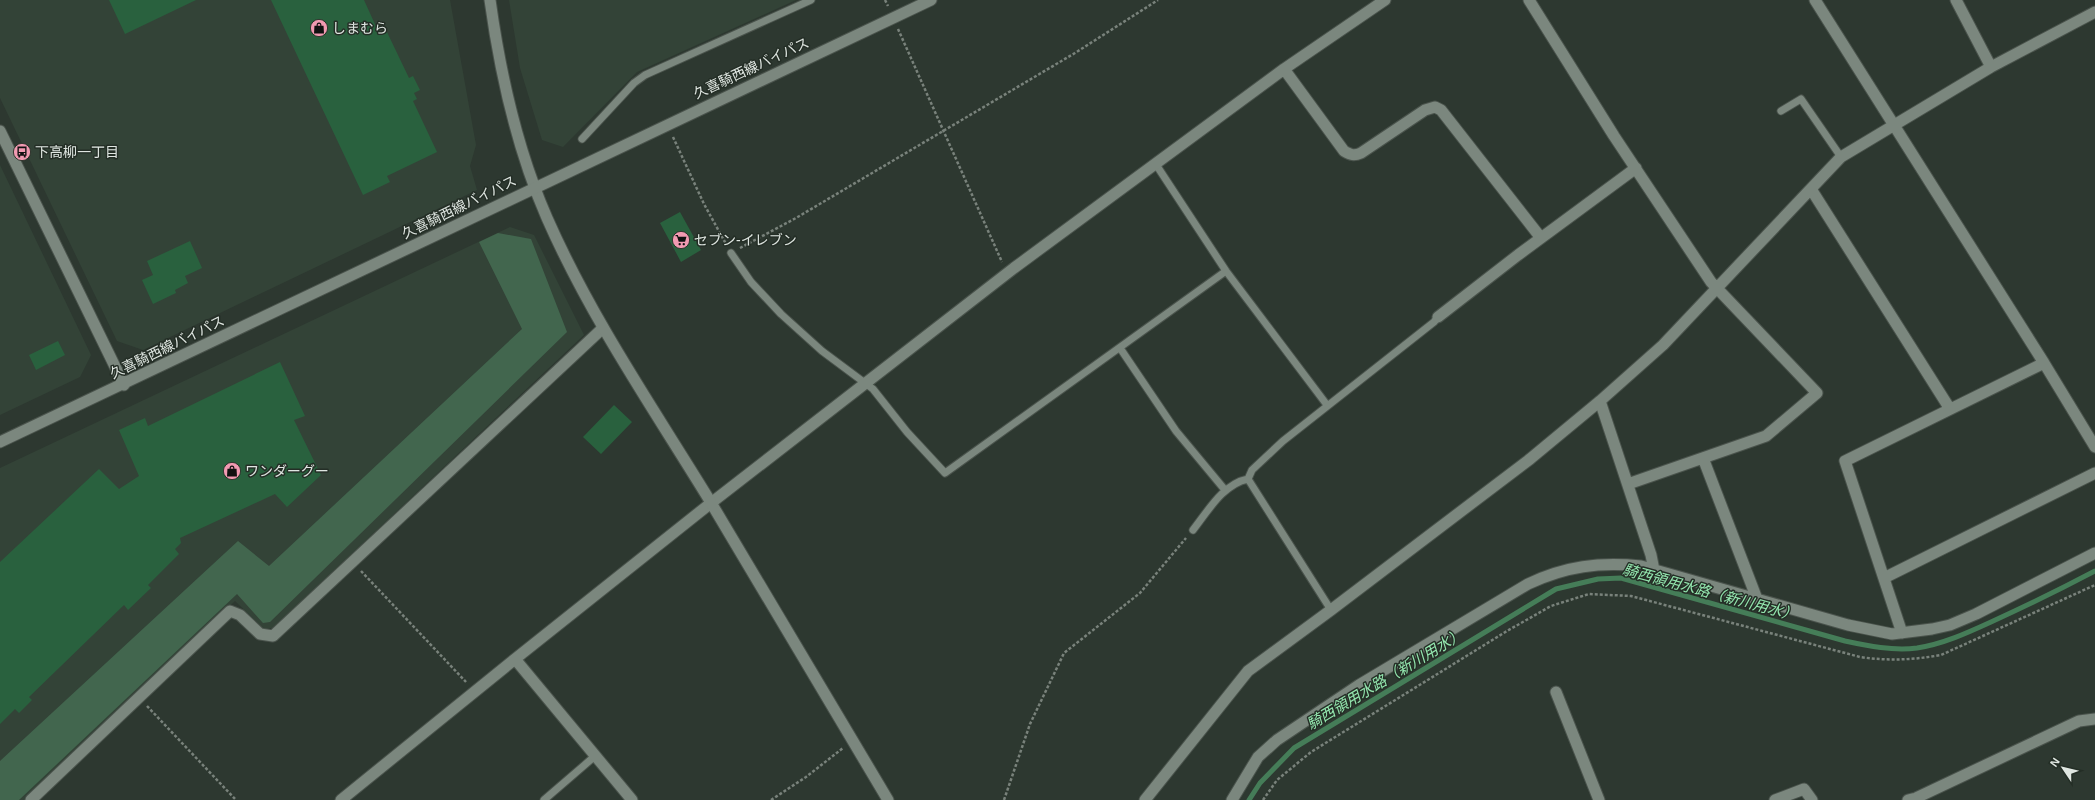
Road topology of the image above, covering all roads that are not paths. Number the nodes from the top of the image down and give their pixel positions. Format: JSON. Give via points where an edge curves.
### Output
{"nodes":[{"id":1,"x":490,"y":0,"type":"edge"},
{"id":2,"x":811,"y":0,"type":"edge"},
{"id":3,"x":931,"y":0,"type":"edge"},
{"id":4,"x":1385,"y":0,"type":"edge"},
{"id":5,"x":1529,"y":0,"type":"edge"},
{"id":6,"x":1815,"y":0,"type":"edge"},
{"id":7,"x":1956,"y":0,"type":"edge"},
{"id":8,"x":2095,"y":12,"type":"edge"},
{"id":9,"x":1990,"y":67,"type":"junction"},
{"id":10,"x":1284,"y":69,"type":"junction"},
{"id":11,"x":1781,"y":111,"type":"dead end"},
{"id":12,"x":1893,"y":126,"type":"junction"},
{"id":13,"x":0,"y":131,"type":"edge"},
{"id":14,"x":582,"y":139,"type":"dead end"},
{"id":15,"x":1841,"y":157,"type":"junction"},
{"id":16,"x":1155,"y":163,"type":"junction"},
{"id":17,"x":1636,"y":168,"type":"junction"},
{"id":18,"x":535,"y":188,"type":"junction"},
{"id":19,"x":1811,"y":189,"type":"junction"},
{"id":20,"x":1541,"y":238,"type":"junction"},
{"id":21,"x":731,"y":253,"type":"road end"},
{"id":22,"x":1226,"y":271,"type":"junction"},
{"id":23,"x":1717,"y":290,"type":"junction"},
{"id":24,"x":1438,"y":317,"type":"joint"},
{"id":25,"x":603,"y":328,"type":"junction"},
{"id":26,"x":1120,"y":348,"type":"junction"},
{"id":27,"x":2044,"y":363,"type":"junction"},
{"id":28,"x":865,"y":383,"type":"junction"},
{"id":29,"x":124,"y":385,"type":"junction"},
{"id":30,"x":1600,"y":401,"type":"junction"},
{"id":31,"x":1327,"y":405,"type":"junction"},
{"id":32,"x":1950,"y":409,"type":"junction"},
{"id":33,"x":0,"y":442,"type":"edge"},
{"id":34,"x":2095,"y":448,"type":"edge"},
{"id":35,"x":1703,"y":458,"type":"junction"},
{"id":36,"x":2095,"y":473,"type":"edge"},
{"id":37,"x":1248,"y":479,"type":"junction"},
{"id":38,"x":1628,"y":484,"type":"junction"},
{"id":39,"x":1224,"y":490,"type":"junction"},
{"id":40,"x":711,"y":503,"type":"junction"},
{"id":41,"x":1193,"y":530,"type":"road end"},
{"id":42,"x":2095,"y":553,"type":"edge"},
{"id":43,"x":1654,"y":570,"type":"junction"},
{"id":44,"x":1884,"y":578,"type":"junction"},
{"id":45,"x":1757,"y":599,"type":"junction"},
{"id":46,"x":1331,"y":610,"type":"junction"},
{"id":47,"x":1902,"y":633,"type":"junction"},
{"id":48,"x":515,"y":659,"type":"junction"},
{"id":49,"x":1556,"y":692,"type":"dead end"},
{"id":50,"x":2095,"y":719,"type":"edge"},
{"id":51,"x":595,"y":756,"type":"junction"},
{"id":52,"x":1914,"y":799,"type":"edge"},
{"id":53,"x":31,"y":800,"type":"edge"},
{"id":54,"x":341,"y":800,"type":"edge"},
{"id":55,"x":544,"y":800,"type":"edge"},
{"id":56,"x":632,"y":800,"type":"edge"},
{"id":57,"x":888,"y":800,"type":"edge"},
{"id":58,"x":1145,"y":800,"type":"edge"},
{"id":59,"x":1232,"y":800,"type":"edge"},
{"id":60,"x":1600,"y":800,"type":"edge"},
{"id":61,"x":1775,"y":800,"type":"edge"},
{"id":62,"x":1812,"y":800,"type":"edge"}],
"edges":[{"from":1,"to":18,"type":"street","via":[[516,125]]},
{"from":2,"to":14,"type":"lane","via":[[644,75],[634,82]]},
{"from":3,"to":18,"type":"street","name":"久喜騎西線バイパス"},
{"from":4,"to":10,"type":"street"},
{"from":5,"to":17,"type":"street"},
{"from":6,"to":12,"type":"street"},
{"from":7,"to":9,"type":"street"},
{"from":8,"to":9,"type":"street"},
{"from":9,"to":12,"type":"street"},
{"from":10,"to":16,"type":"street"},
{"from":10,"to":20,"type":"street","via":[[1344,151],[1349,154],[1361,153],[1425,110],[1434,107],[1441,110]]},
{"from":11,"to":15,"type":"lane","via":[[1801,99]]},
{"from":12,"to":15,"type":"street"},
{"from":12,"to":27,"type":"street"},
{"from":13,"to":29,"type":"street"},
{"from":15,"to":19,"type":"street"},
{"from":16,"to":22,"type":"lane"},
{"from":16,"to":28,"type":"street"},
{"from":17,"to":20,"type":"street"},
{"from":17,"to":23,"type":"street"},
{"from":18,"to":25,"type":"street","via":[[577,281]]},
{"from":18,"to":29,"type":"street","name":"久喜騎西線バイパス"},
{"from":19,"to":23,"type":"street"},
{"from":19,"to":32,"type":"street"},
{"from":20,"to":24,"type":"street"},
{"from":21,"to":28,"type":"lane","via":[[751,282],[781,314],[822,351]]},
{"from":22,"to":26,"type":"lane"},
{"from":22,"to":31,"type":"lane"},
{"from":23,"to":30,"type":"street","via":[[1663,345]]},
{"from":23,"to":35,"type":"street","via":[[1817,393],[1766,436]]},
{"from":24,"to":31,"type":"lane"},
{"from":25,"to":40,"type":"street"},
{"from":25,"to":53,"type":"street","via":[[273,636],[260,634],[240,615],[230,611]]},
{"from":26,"to":28,"type":"lane","via":[[945,473]]},
{"from":26,"to":39,"type":"lane","via":[[1176,431]]},
{"from":27,"to":32,"type":"street"},
{"from":27,"to":34,"type":"street"},
{"from":28,"to":40,"type":"street"},
{"from":29,"to":33,"type":"street","name":"久喜騎西線バイパス"},
{"from":30,"to":38,"type":"street"},
{"from":30,"to":46,"type":"street","via":[[1530,458]]},
{"from":31,"to":37,"type":"lane","via":[[1282,441],[1252,470]]},
{"from":32,"to":44,"type":"street","via":[[1845,461]]},
{"from":35,"to":38,"type":"street"},
{"from":35,"to":45,"type":"street"},
{"from":36,"to":44,"type":"street"},
{"from":37,"to":39,"type":"lane","via":[[1240,480]]},
{"from":37,"to":46,"type":"lane"},
{"from":38,"to":43,"type":"street"},
{"from":39,"to":41,"type":"lane"},
{"from":40,"to":48,"type":"street"},
{"from":40,"to":57,"type":"street"},
{"from":42,"to":47,"type":"street","via":[[1976,614],[1932,630]]},
{"from":43,"to":45,"type":"street"},
{"from":43,"to":59,"type":"street","via":[[1619,564],[1593,565],[1568,568],[1528,584],[1359,686],[1277,740],[1258,757]]},
{"from":44,"to":47,"type":"street"},
{"from":45,"to":47,"type":"street","via":[[1848,625],[1892,634]]},
{"from":46,"to":58,"type":"street","via":[[1248,671]]},
{"from":48,"to":51,"type":"street"},
{"from":48,"to":54,"type":"street"},
{"from":49,"to":60,"type":"street"},
{"from":50,"to":52,"type":"street","via":[[2079,720]]},
{"from":51,"to":55,"type":"lane"},
{"from":51,"to":56,"type":"street"},
{"from":61,"to":62,"type":"street","via":[[1804,789]]}]}
